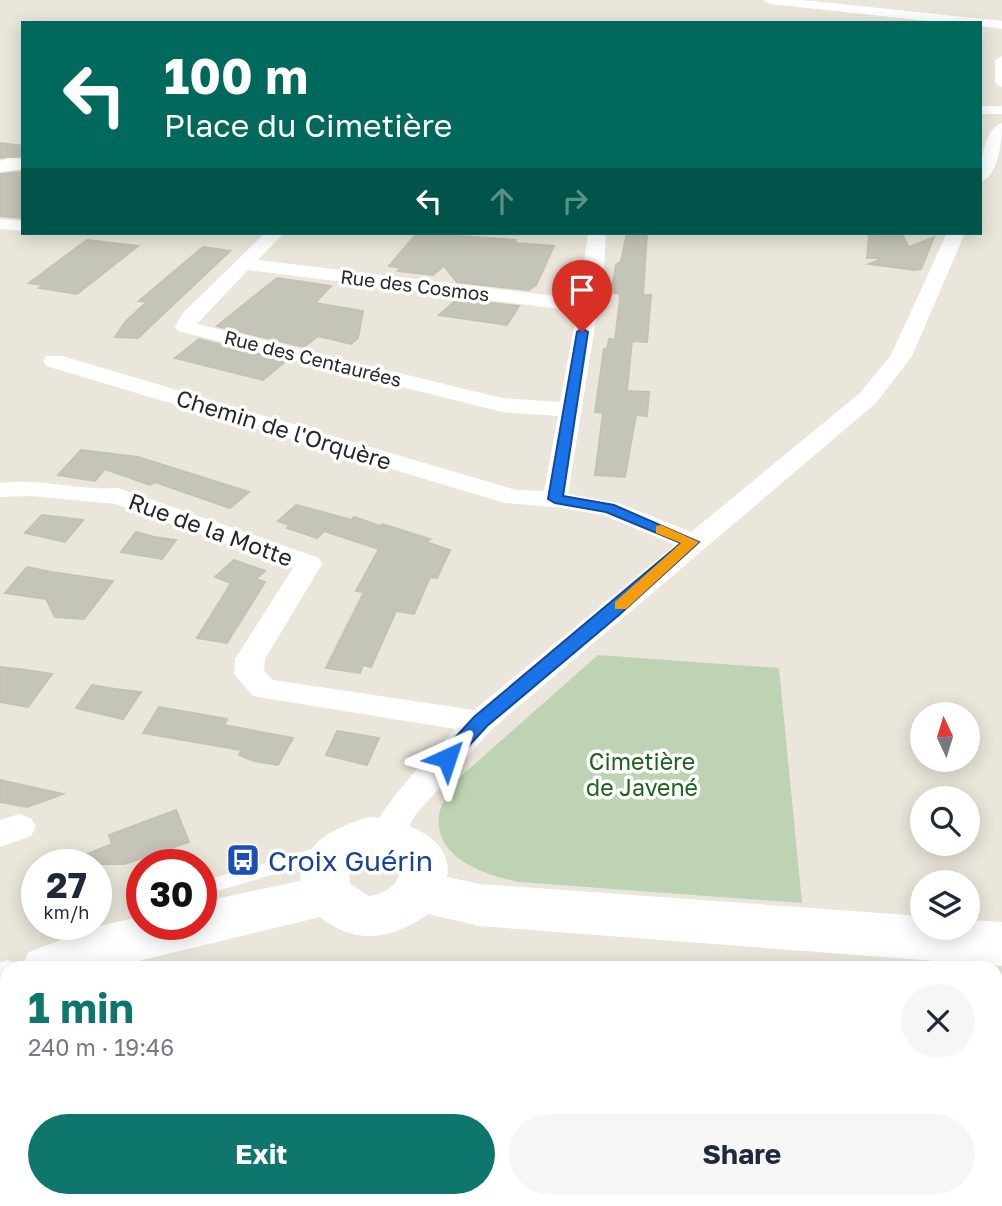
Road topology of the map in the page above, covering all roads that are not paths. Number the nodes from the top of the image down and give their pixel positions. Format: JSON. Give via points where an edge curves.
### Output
{"nodes":[{"id":1,"x":770,"y":0,"type":"edge"},
{"id":2,"x":965,"y":21,"type":"edge"},
{"id":3,"x":982,"y":23,"type":"edge"},
{"id":4,"x":1002,"y":25,"type":"edge"},
{"id":5,"x":1002,"y":60,"type":"edge"},
{"id":6,"x":1002,"y":83,"type":"edge"},
{"id":7,"x":982,"y":110,"type":"edge"},
{"id":8,"x":1002,"y":110,"type":"edge"},
{"id":9,"x":1002,"y":128,"type":"edge"},
{"id":10,"x":21,"y":164,"type":"edge"},
{"id":11,"x":0,"y":167,"type":"edge"},
{"id":12,"x":982,"y":173,"type":"edge"},
{"id":13,"x":0,"y":224,"type":"edge"},
{"id":14,"x":21,"y":226,"type":"edge"},
{"id":15,"x":273,"y":235,"type":"edge"},
{"id":16,"x":955,"y":235,"type":"edge"},
{"id":17,"x":590,"y":238,"type":"edge"},
{"id":18,"x":242,"y":264,"type":"junction"},
{"id":19,"x":587,"y":306,"type":"junction"},
{"id":20,"x":54,"y":361,"type":"dead end"},
{"id":21,"x":569,"y":410,"type":"junction"},
{"id":22,"x":0,"y":491,"type":"edge"},
{"id":23,"x":555,"y":499,"type":"junction"},
{"id":24,"x":691,"y":542,"type":"junction"},
{"id":25,"x":480,"y":722,"type":"junction"},
{"id":26,"x":386,"y":835,"type":"junction"},
{"id":27,"x":332,"y":872,"type":"junction"},
{"id":28,"x":217,"y":887,"type":"edge"},
{"id":29,"x":418,"y":891,"type":"junction"},
{"id":30,"x":217,"y":917,"type":"edge"},
{"id":31,"x":126,"y":926,"type":"edge"},
{"id":32,"x":141,"y":940,"type":"edge"},
{"id":33,"x":1002,"y":944,"type":"edge"},
{"id":34,"x":70,"y":959,"type":"edge"}],
"edges":[{"from":1,"to":2,"type":"street"},
{"from":3,"to":4,"type":"street"},
{"from":5,"to":6,"type":"street"},
{"from":7,"to":8,"type":"street"},
{"from":9,"to":12,"type":"street"},
{"from":10,"to":11,"type":"street"},
{"from":13,"to":14,"type":"street"},
{"from":15,"to":18,"type":"street","name":"Rue des Centaurées"},
{"from":16,"to":24,"type":"street","via":[[901,356],[867,398]]},
{"from":17,"to":19,"type":"street"},
{"from":18,"to":19,"type":"street","name":"Rue des Cosmos"},
{"from":18,"to":21,"type":"street","name":"Rue des Centaurées","via":[[188,318],[185,327],[502,405]]},
{"from":19,"to":21,"type":"street"},
{"from":20,"to":23,"type":"street","name":"Chemin de l'Orquère","via":[[514,498]]},
{"from":21,"to":23,"type":"street"},
{"from":22,"to":25,"type":"street","name":"Rue de la Motte","via":[[20,486],[98,499],[118,496],[309,564],[250,659],[249,674],[264,689]]},
{"from":23,"to":24,"type":"street","name":"Chemin de l'Orquère","via":[[609,508]]},
{"from":24,"to":25,"type":"street"},
{"from":25,"to":26,"type":"street","via":[[404,805]]},
{"from":26,"to":27,"type":"street","via":[[353,839]]},
{"from":26,"to":29,"type":"street","via":[[400,839],[419,856],[423,867]]},
{"from":27,"to":28,"type":"lane"},
{"from":27,"to":29,"type":"street","via":[[342,909],[363,916],[395,911]]},
{"from":27,"to":30,"type":"street"},
{"from":29,"to":33,"type":"street","via":[[479,905]]},
{"from":31,"to":34,"type":"lane"},
{"from":32,"to":34,"type":"street"}]}
